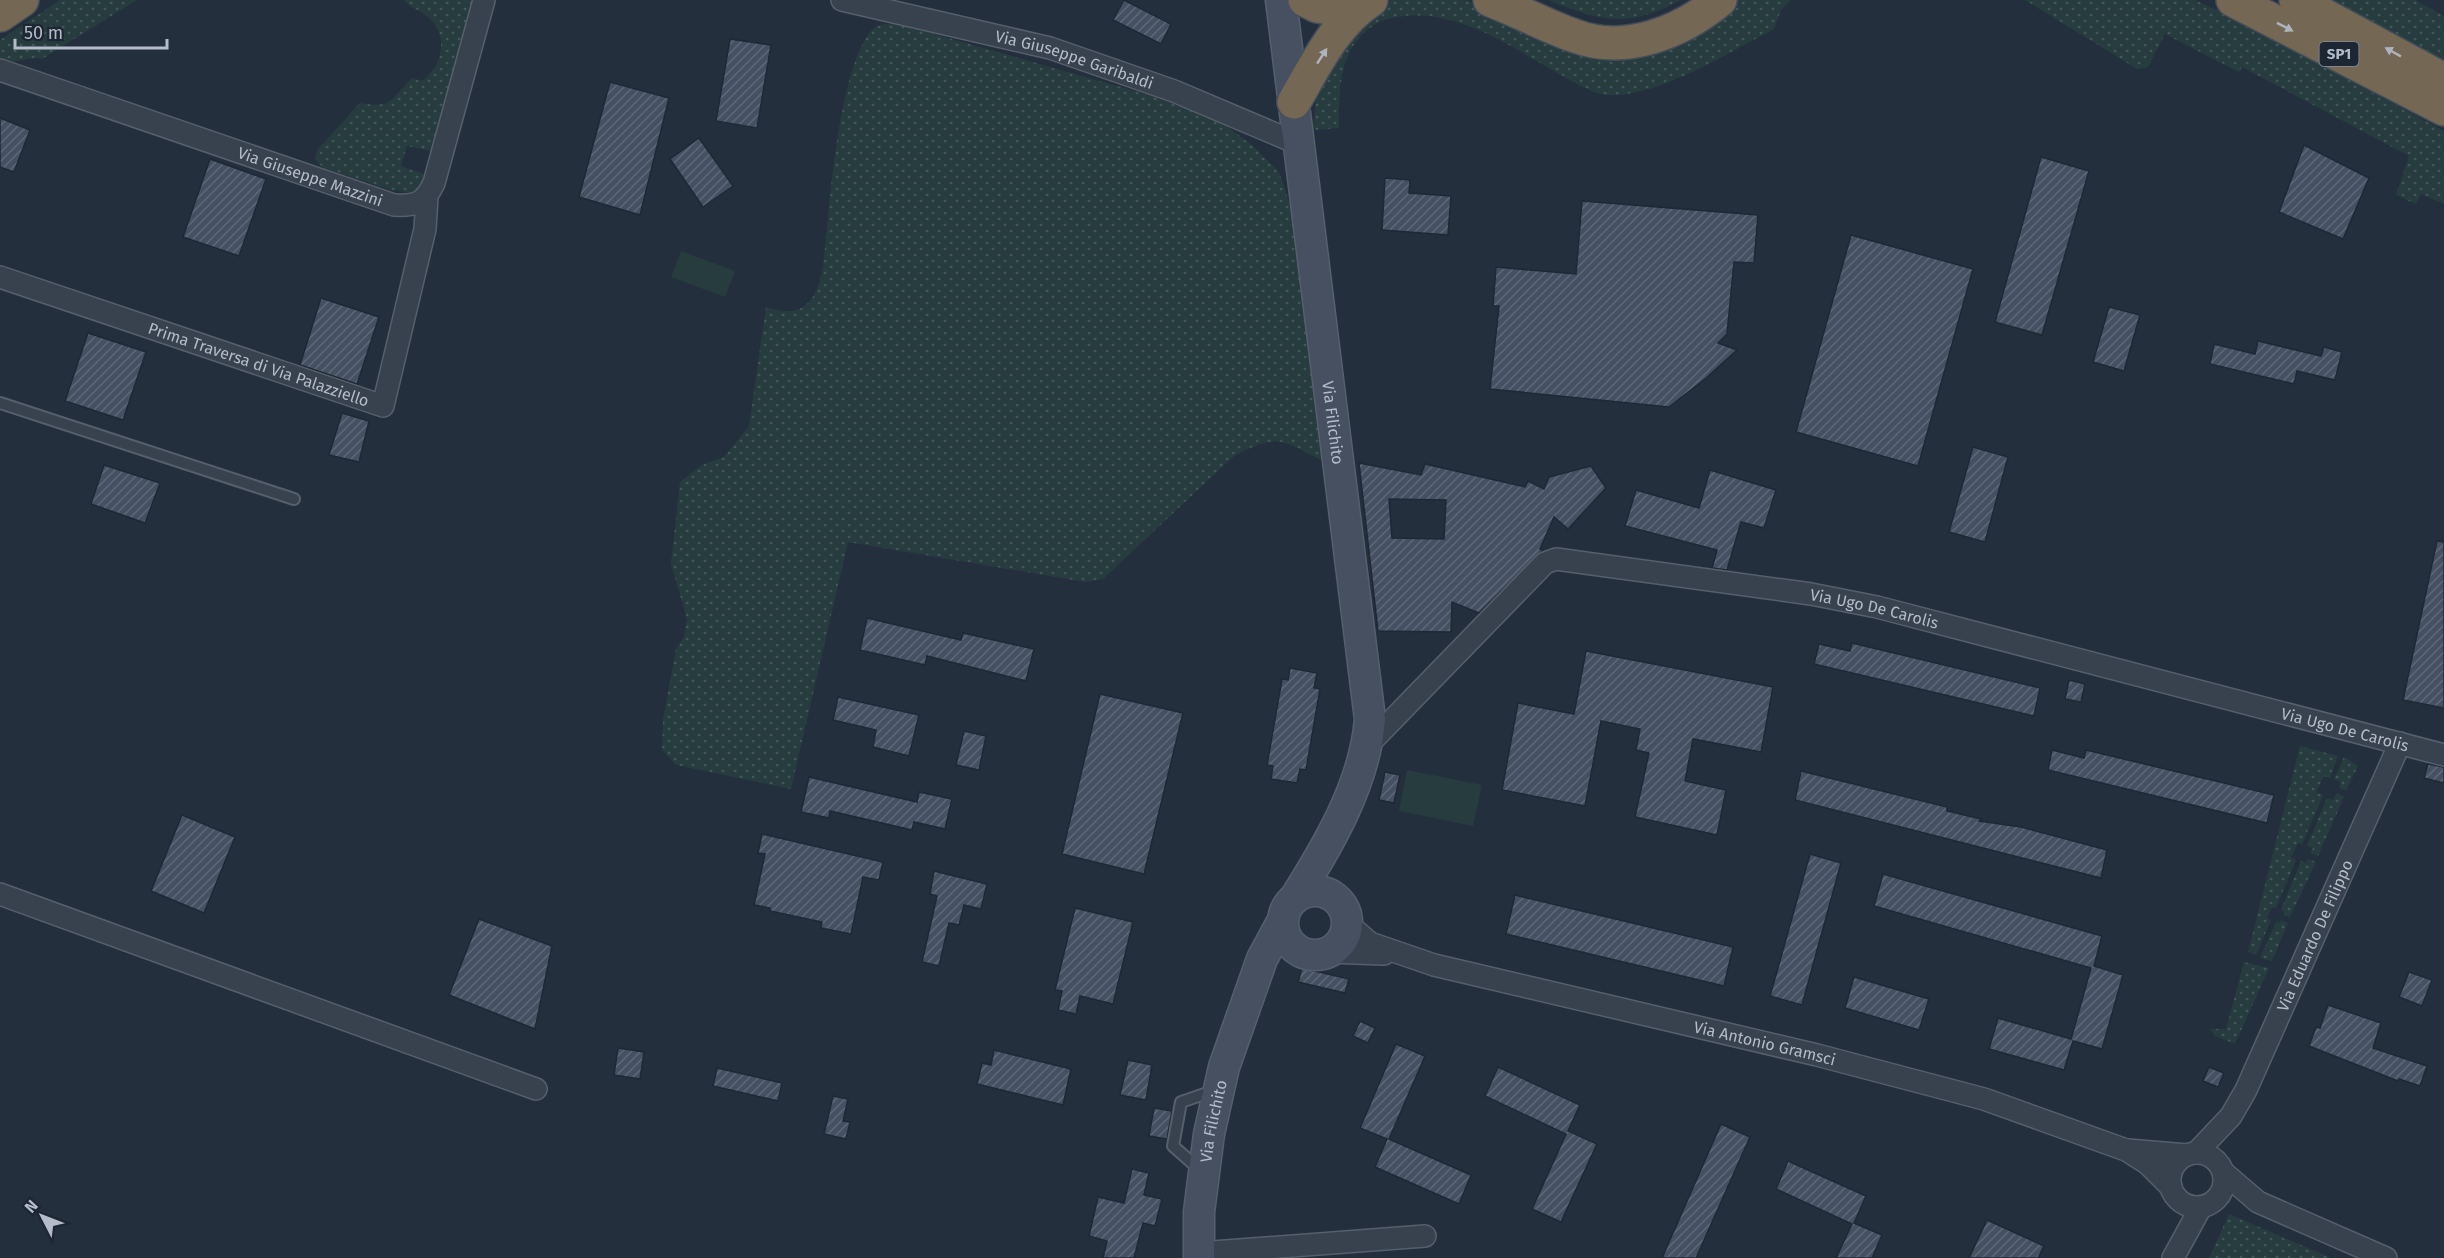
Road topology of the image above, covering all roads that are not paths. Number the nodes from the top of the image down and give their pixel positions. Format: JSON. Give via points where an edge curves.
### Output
{"nodes":[{"id":1,"x":22,"y":0,"type":"edge"},
{"id":2,"x":484,"y":0,"type":"edge"},
{"id":3,"x":842,"y":0,"type":"edge"},
{"id":4,"x":1281,"y":0,"type":"edge"},
{"id":5,"x":1305,"y":0,"type":"edge"},
{"id":6,"x":1490,"y":0,"type":"edge"},
{"id":7,"x":1528,"y":0,"type":"edge"},
{"id":8,"x":1697,"y":0,"type":"edge"},
{"id":9,"x":1720,"y":0,"type":"edge"},
{"id":10,"x":2233,"y":0,"type":"edge"},
{"id":11,"x":2296,"y":0,"type":"edge"},
{"id":12,"x":1362,"y":6,"type":"edge"},
{"id":13,"x":0,"y":15,"type":"edge"},
{"id":14,"x":0,"y":70,"type":"edge"},
{"id":15,"x":2444,"y":80,"type":"edge"},
{"id":16,"x":1294,"y":102,"type":"junction"},
{"id":17,"x":2444,"y":109,"type":"edge"},
{"id":18,"x":1299,"y":144,"type":"junction"},
{"id":19,"x":427,"y":197,"type":"junction"},
{"id":20,"x":0,"y":277,"type":"edge"},
{"id":21,"x":0,"y":403,"type":"edge"},
{"id":22,"x":294,"y":499,"type":"dead end"},
{"id":23,"x":2400,"y":742,"type":"junction"},
{"id":24,"x":1368,"y":745,"type":"junction"},
{"id":25,"x":2444,"y":754,"type":"edge"},
{"id":26,"x":1330,"y":839,"type":"junction"},
{"id":27,"x":0,"y":894,"type":"edge"},
{"id":28,"x":1289,"y":909,"type":"junction"},
{"id":29,"x":1342,"y":911,"type":"junction"},
{"id":30,"x":1313,"y":952,"type":"junction"},
{"id":31,"x":1398,"y":954,"type":"junction"},
{"id":32,"x":1253,"y":988,"type":"junction"},
{"id":33,"x":536,"y":1089,"type":"dead end"},
{"id":34,"x":2224,"y":1124,"type":"junction"},
{"id":35,"x":2126,"y":1150,"type":"junction"},
{"id":36,"x":2192,"y":1154,"type":"junction"},
{"id":37,"x":2220,"y":1168,"type":"junction"},
{"id":38,"x":2192,"y":1199,"type":"junction"},
{"id":39,"x":2258,"y":1202,"type":"junction"},
{"id":40,"x":1425,"y":1236,"type":"dead end"},
{"id":41,"x":1199,"y":1256,"type":"edge"},
{"id":42,"x":2173,"y":1258,"type":"edge"},
{"id":43,"x":2386,"y":1258,"type":"edge"}],
"edges":[{"from":1,"to":13,"type":"highway"},
{"from":2,"to":19,"type":"street"},
{"from":3,"to":18,"type":"street","name":"Via Giuseppe Garibaldi","via":[[1050,48],[1155,84]]},
{"from":4,"to":16,"type":"street","name":"Via Filichito"},
{"from":5,"to":12,"type":"highway","via":[[1317,6]]},
{"from":6,"to":9,"type":"highway","via":[[1577,37],[1616,42],[1654,37],[1689,24]]},
{"from":7,"to":8,"type":"highway","via":[[1588,24],[1622,27],[1651,23]]},
{"from":10,"to":17,"type":"highway","number":"SP1","one_way":true},
{"from":15,"to":11,"type":"highway","number":"SP1","one_way":true},
{"from":16,"to":12,"type":"highway","one_way":true,"via":[[1322,55]]},
{"from":14,"to":19,"type":"street","name":"Via Giuseppe Mazzini","via":[[394,205],[409,206]]},
{"from":16,"to":18,"type":"street","name":"Via Filichito"},
{"from":18,"to":24,"type":"street","name":"Via Filichito","via":[[1370,719]]},
{"from":19,"to":20,"type":"street","name":"Prima Traversa di Via Palazziello","via":[[425,229],[383,406]]},
{"from":21,"to":22,"type":"lane"},
{"from":23,"to":24,"type":"street","name":"Via Ugo De Carolis","via":[[1877,607],[1811,594],[1556,560],[1545,563]]},
{"from":23,"to":25,"type":"street","name":"Via Ugo De Carolis"},
{"from":23,"to":34,"type":"street","name":"Via Eduardo De Filippo","via":[[2258,1065]]},
{"from":24,"to":26,"type":"street","name":"Via Filichito"},
{"from":26,"to":28,"type":"street","name":"Via Filichito"},
{"from":26,"to":29,"type":"street","name":"Via Filichito","via":[[1329,860]]},
{"from":27,"to":33,"type":"street"},
{"from":28,"to":29,"type":"street","via":[[1316,891]]},
{"from":28,"to":30,"type":"street","via":[[1288,941]]},
{"from":28,"to":32,"type":"street","name":"Via Filichito","via":[[1262,959]]},
{"from":29,"to":30,"type":"street","via":[[1342,940]]},
{"from":29,"to":31,"type":"street","name":"Via Antonio Gramsci","via":[[1370,944]]},
{"from":30,"to":31,"type":"street","name":"Via Antonio Gramsci"},
{"from":30,"to":32,"type":"street","name":"Via Filichito","via":[[1283,959]]},
{"from":31,"to":35,"type":"street","name":"Via Antonio Gramsci","via":[[1941,1086]]},
{"from":32,"to":41,"type":"street","name":"Via Filichito","via":[[1235,1035],[1209,1134],[1199,1212]]},
{"from":34,"to":36,"type":"street","name":"Via Eduardo De Filippo"},
{"from":34,"to":37,"type":"street","name":"Via Eduardo De Filippo"},
{"from":35,"to":36,"type":"street","name":"Via Antonio Gramsci"},
{"from":35,"to":38,"type":"street","name":"Via Antonio Gramsci"},
{"from":36,"to":37,"type":"street","via":[[2211,1157]]},
{"from":36,"to":38,"type":"street","via":[[2177,1160],[2174,1167]]},
{"from":37,"to":38,"type":"street","via":[[2223,1186]]},
{"from":37,"to":39,"type":"street"},
{"from":38,"to":39,"type":"street"},
{"from":38,"to":42,"type":"street","via":[[2184,1234]]},
{"from":39,"to":43,"type":"street"},
{"from":40,"to":41,"type":"street"}]}
